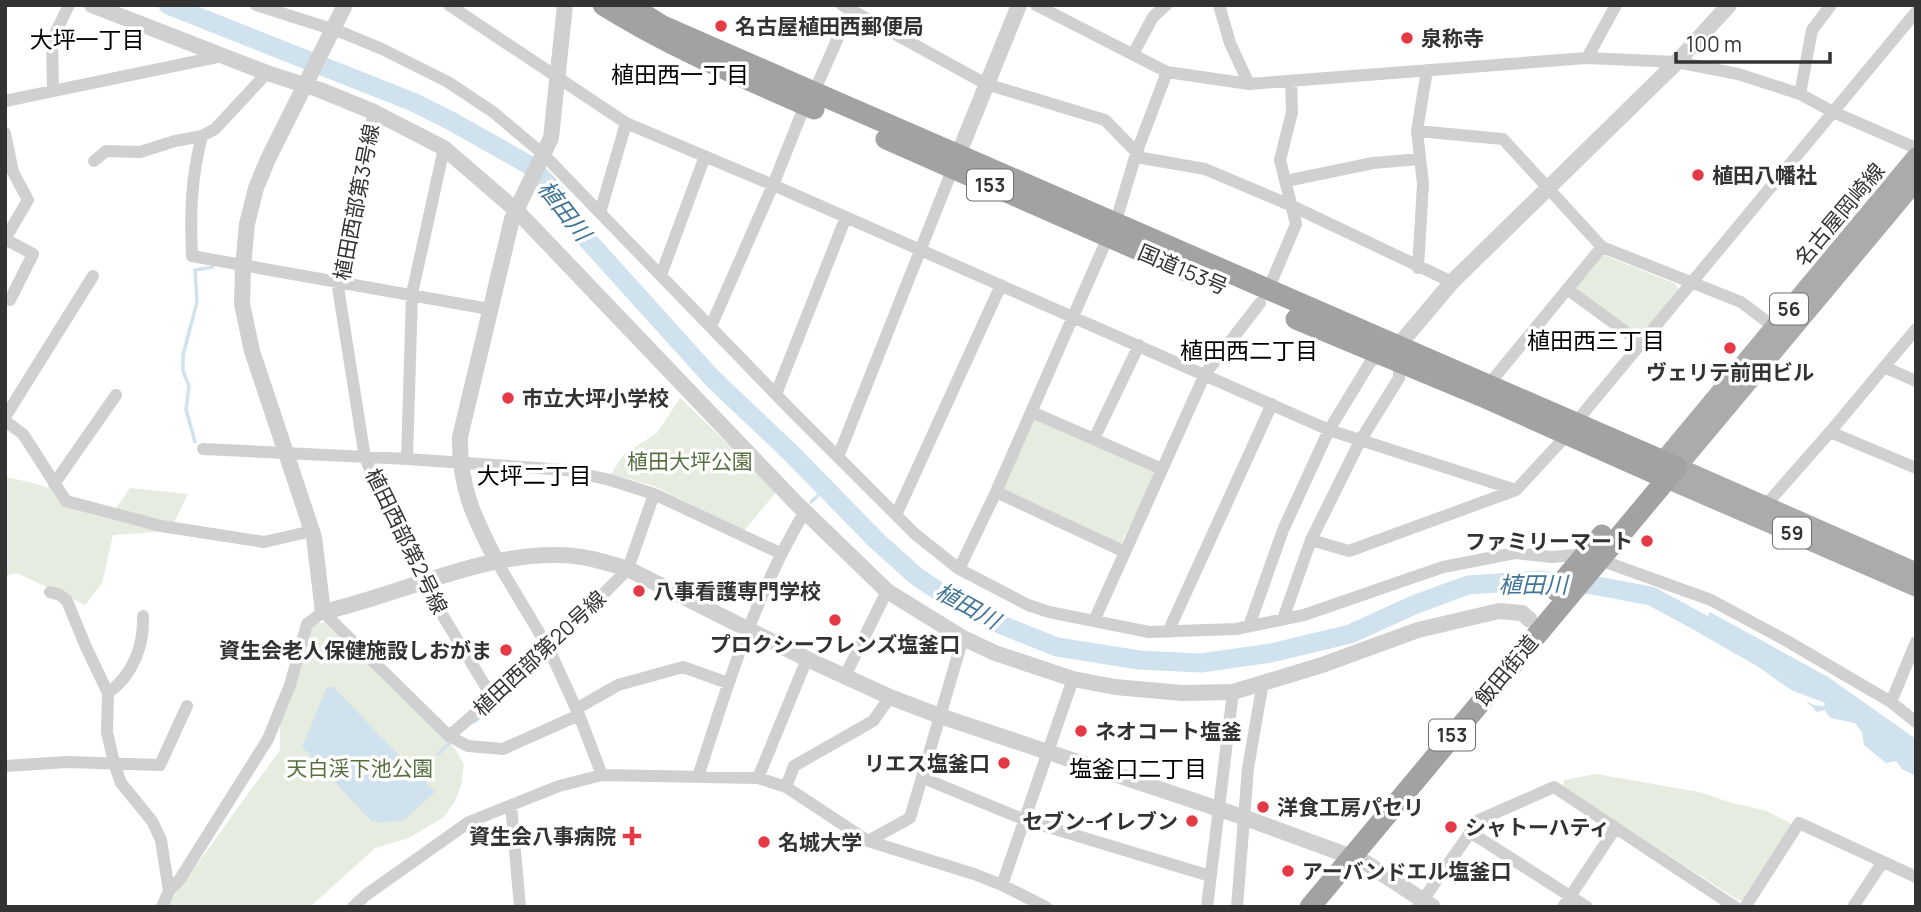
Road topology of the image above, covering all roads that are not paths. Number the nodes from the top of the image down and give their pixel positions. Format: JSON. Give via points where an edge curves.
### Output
{"nodes":[{"id":1,"x":69,"y":5,"type":"edge"},
{"id":2,"x":92,"y":5,"type":"edge"},
{"id":3,"x":256,"y":5,"type":"edge"},
{"id":4,"x":345,"y":5,"type":"edge"},
{"id":5,"x":449,"y":5,"type":"edge"},
{"id":6,"x":565,"y":5,"type":"edge"},
{"id":7,"x":603,"y":5,"type":"edge"},
{"id":8,"x":629,"y":5,"type":"edge"},
{"id":9,"x":1018,"y":5,"type":"edge"},
{"id":10,"x":1036,"y":5,"type":"edge"},
{"id":11,"x":1167,"y":5,"type":"edge"},
{"id":12,"x":1219,"y":5,"type":"edge"},
{"id":13,"x":1616,"y":5,"type":"edge"},
{"id":14,"x":1729,"y":5,"type":"edge"},
{"id":15,"x":1831,"y":5,"type":"edge"},
{"id":16,"x":848,"y":7,"type":"edge"},
{"id":17,"x":1916,"y":12,"type":"edge"},
{"id":18,"x":332,"y":32,"type":"junction"},
{"id":19,"x":1133,"y":54,"type":"junction"},
{"id":20,"x":222,"y":56,"type":"junction"},
{"id":21,"x":1587,"y":58,"type":"junction"},
{"id":22,"x":1677,"y":62,"type":"junction"},
{"id":23,"x":1427,"y":70,"type":"junction"},
{"id":24,"x":1167,"y":72,"type":"junction"},
{"id":25,"x":267,"y":73,"type":"junction"},
{"id":26,"x":558,"y":78,"type":"junction"},
{"id":27,"x":307,"y":81,"type":"junction"},
{"id":28,"x":1291,"y":81,"type":"junction"},
{"id":29,"x":986,"y":84,"type":"junction"},
{"id":30,"x":1249,"y":84,"type":"junction"},
{"id":31,"x":53,"y":91,"type":"junction"},
{"id":32,"x":1800,"y":94,"type":"junction"},
{"id":33,"x":809,"y":99,"type":"junction"},
{"id":34,"x":5,"y":101,"type":"edge"},
{"id":35,"x":374,"y":112,"type":"junction"},
{"id":36,"x":1833,"y":112,"type":"junction"},
{"id":37,"x":626,"y":123,"type":"junction"},
{"id":38,"x":1417,"y":131,"type":"junction"},
{"id":39,"x":5,"y":133,"type":"edge"},
{"id":40,"x":201,"y":136,"type":"junction"},
{"id":41,"x":444,"y":148,"type":"junction"},
{"id":42,"x":1916,"y":148,"type":"edge"},
{"id":43,"x":543,"y":154,"type":"junction"},
{"id":44,"x":1136,"y":154,"type":"junction"},
{"id":45,"x":705,"y":156,"type":"junction"},
{"id":46,"x":1916,"y":157,"type":"edge"},
{"id":47,"x":1420,"y":159,"type":"junction"},
{"id":48,"x":94,"y":161,"type":"dead end"},
{"id":49,"x":955,"y":161,"type":"junction"},
{"id":50,"x":9,"y":172,"type":"edge"},
{"id":51,"x":1286,"y":181,"type":"junction"},
{"id":52,"x":1916,"y":181,"type":"edge"},
{"id":53,"x":773,"y":185,"type":"junction"},
{"id":54,"x":1549,"y":187,"type":"junction"},
{"id":55,"x":1290,"y":205,"type":"junction"},
{"id":56,"x":518,"y":209,"type":"junction"},
{"id":57,"x":600,"y":214,"type":"junction"},
{"id":58,"x":846,"y":216,"type":"junction"},
{"id":59,"x":1112,"y":230,"type":"junction"},
{"id":60,"x":1602,"y":247,"type":"junction"},
{"id":61,"x":920,"y":249,"type":"junction"},
{"id":62,"x":243,"y":267,"type":"junction"},
{"id":63,"x":1418,"y":268,"type":"junction"},
{"id":64,"x":661,"y":275,"type":"junction"},
{"id":65,"x":93,"y":276,"type":"dead end"},
{"id":66,"x":337,"y":281,"type":"junction"},
{"id":67,"x":1452,"y":282,"type":"junction"},
{"id":68,"x":1690,"y":283,"type":"junction"},
{"id":69,"x":1001,"y":285,"type":"junction"},
{"id":70,"x":1567,"y":289,"type":"junction"},
{"id":71,"x":412,"y":294,"type":"junction"},
{"id":72,"x":1264,"y":297,"type":"junction"},
{"id":73,"x":10,"y":300,"type":"dead end"},
{"id":74,"x":489,"y":309,"type":"junction"},
{"id":75,"x":1073,"y":317,"type":"junction"},
{"id":76,"x":711,"y":326,"type":"junction"},
{"id":77,"x":1774,"y":327,"type":"junction"},
{"id":78,"x":1916,"y":329,"type":"edge"},
{"id":79,"x":1640,"y":343,"type":"junction"},
{"id":80,"x":1139,"y":345,"type":"junction"},
{"id":81,"x":1393,"y":355,"type":"junction"},
{"id":82,"x":1884,"y":367,"type":"junction"},
{"id":83,"x":1205,"y":374,"type":"junction"},
{"id":84,"x":1916,"y":381,"type":"edge"},
{"id":85,"x":1489,"y":384,"type":"junction"},
{"id":86,"x":776,"y":394,"type":"junction"},
{"id":87,"x":116,"y":396,"type":"dead end"},
{"id":88,"x":1272,"y":404,"type":"junction"},
{"id":89,"x":1032,"y":412,"type":"junction"},
{"id":90,"x":5,"y":419,"type":"edge"},
{"id":91,"x":1571,"y":429,"type":"junction"},
{"id":92,"x":1329,"y":430,"type":"junction"},
{"id":93,"x":1830,"y":432,"type":"junction"},
{"id":94,"x":1094,"y":439,"type":"junction"},
{"id":95,"x":1360,"y":441,"type":"junction"},
{"id":96,"x":203,"y":449,"type":"dead end"},
{"id":97,"x":285,"y":453,"type":"junction"},
{"id":98,"x":365,"y":457,"type":"junction"},
{"id":99,"x":838,"y":457,"type":"junction"},
{"id":100,"x":407,"y":459,"type":"junction"},
{"id":101,"x":459,"y":463,"type":"junction"},
{"id":102,"x":1916,"y":468,"type":"edge"},
{"id":103,"x":1162,"y":469,"type":"junction"},
{"id":104,"x":1665,"y":470,"type":"junction"},
{"id":105,"x":54,"y":484,"type":"junction"},
{"id":106,"x":1516,"y":490,"type":"junction"},
{"id":107,"x":996,"y":492,"type":"junction"},
{"id":108,"x":654,"y":494,"type":"junction"},
{"id":109,"x":1765,"y":506,"type":"junction"},
{"id":110,"x":804,"y":511,"type":"junction"},
{"id":111,"x":896,"y":515,"type":"junction"},
{"id":112,"x":312,"y":531,"type":"junction"},
{"id":113,"x":1311,"y":540,"type":"junction"},
{"id":114,"x":1125,"y":552,"type":"junction"},
{"id":115,"x":780,"y":553,"type":"junction"},
{"id":116,"x":497,"y":562,"type":"junction"},
{"id":117,"x":1587,"y":564,"type":"junction"},
{"id":118,"x":628,"y":569,"type":"junction"},
{"id":119,"x":959,"y":569,"type":"junction"},
{"id":120,"x":1916,"y":572,"type":"edge"},
{"id":121,"x":423,"y":583,"type":"junction"},
{"id":122,"x":1916,"y":587,"type":"edge"},
{"id":123,"x":887,"y":591,"type":"junction"},
{"id":124,"x":51,"y":592,"type":"dead end"},
{"id":125,"x":323,"y":612,"type":"junction"},
{"id":126,"x":1541,"y":614,"type":"junction"},
{"id":127,"x":143,"y":616,"type":"dead end"},
{"id":128,"x":1283,"y":619,"type":"junction"},
{"id":129,"x":1094,"y":621,"type":"junction"},
{"id":130,"x":1249,"y":626,"type":"junction"},
{"id":131,"x":748,"y":628,"type":"junction"},
{"id":132,"x":1168,"y":632,"type":"junction"},
{"id":133,"x":963,"y":638,"type":"junction"},
{"id":134,"x":549,"y":649,"type":"junction"},
{"id":135,"x":1914,"y":651,"type":"edge"},
{"id":136,"x":807,"y":659,"type":"junction"},
{"id":137,"x":845,"y":676,"type":"junction"},
{"id":138,"x":1073,"y":679,"type":"junction"},
{"id":139,"x":1263,"y":682,"type":"junction"},
{"id":140,"x":728,"y":683,"type":"junction"},
{"id":141,"x":108,"y":692,"type":"junction"},
{"id":142,"x":1233,"y":692,"type":"junction"},
{"id":143,"x":492,"y":697,"type":"junction"},
{"id":144,"x":890,"y":697,"type":"junction"},
{"id":145,"x":1891,"y":702,"type":"junction"},
{"id":146,"x":187,"y":706,"type":"dead end"},
{"id":147,"x":577,"y":712,"type":"junction"},
{"id":148,"x":940,"y":716,"type":"junction"},
{"id":149,"x":1916,"y":722,"type":"edge"},
{"id":150,"x":449,"y":736,"type":"junction"},
{"id":151,"x":1048,"y":752,"type":"junction"},
{"id":152,"x":114,"y":762,"type":"junction"},
{"id":153,"x":5,"y":766,"type":"edge"},
{"id":154,"x":602,"y":775,"type":"junction"},
{"id":155,"x":698,"y":778,"type":"junction"},
{"id":156,"x":758,"y":778,"type":"junction"},
{"id":157,"x":923,"y":778,"type":"junction"},
{"id":158,"x":786,"y":787,"type":"junction"},
{"id":159,"x":511,"y":805,"type":"junction"},
{"id":160,"x":1217,"y":810,"type":"junction"},
{"id":161,"x":1243,"y":817,"type":"junction"},
{"id":162,"x":1025,"y":820,"type":"junction"},
{"id":163,"x":1615,"y":829,"type":"junction"},
{"id":164,"x":1470,"y":832,"type":"junction"},
{"id":165,"x":867,"y":841,"type":"junction"},
{"id":166,"x":1344,"y":854,"type":"junction"},
{"id":167,"x":1882,"y":863,"type":"junction"},
{"id":168,"x":1210,"y":876,"type":"junction"},
{"id":169,"x":1916,"y":877,"type":"edge"},
{"id":170,"x":1002,"y":885,"type":"junction"},
{"id":171,"x":165,"y":899,"type":"edge"},
{"id":172,"x":368,"y":901,"type":"edge"},
{"id":173,"x":1567,"y":901,"type":"edge"},
{"id":174,"x":1424,"y":905,"type":"edge"},
{"id":175,"x":353,"y":907,"type":"edge"},
{"id":176,"x":520,"y":907,"type":"edge"},
{"id":177,"x":1046,"y":907,"type":"edge"},
{"id":178,"x":1207,"y":907,"type":"edge"},
{"id":179,"x":1237,"y":907,"type":"edge"},
{"id":180,"x":1292,"y":907,"type":"edge"},
{"id":181,"x":1310,"y":907,"type":"edge"},
{"id":182,"x":1587,"y":907,"type":"edge"},
{"id":183,"x":1735,"y":907,"type":"edge"},
{"id":184,"x":1745,"y":907,"type":"edge"},
{"id":185,"x":1853,"y":907,"type":"edge"}],
"edges":[{"from":1,"to":31,"type":"street","via":[[52,40]]},
{"from":2,"to":20,"type":"street"},
{"from":3,"to":18,"type":"street"},
{"from":4,"to":18,"type":"street"},
{"from":5,"to":26,"type":"street"},
{"from":6,"to":26,"type":"street"},
{"from":7,"to":33,"type":"highway","name":"国道153号","number":"153","via":[[692,55]]},
{"from":8,"to":33,"type":"highway","name":"国道153号","number":"153"},
{"from":9,"to":29,"type":"street"},
{"from":10,"to":19,"type":"street"},
{"from":11,"to":19,"type":"street","via":[[1153,18]]},
{"from":12,"to":30,"type":"street"},
{"from":13,"to":21,"type":"street"},
{"from":14,"to":22,"type":"street"},
{"from":15,"to":32,"type":"street","via":[[1812,30]]},
{"from":16,"to":29,"type":"street"},
{"from":16,"to":33,"type":"street"},
{"from":17,"to":36,"type":"street"},
{"from":18,"to":27,"type":"street"},
{"from":18,"to":43,"type":"street","via":[[382,49],[448,82],[494,112]]},
{"from":19,"to":24,"type":"street"},
{"from":20,"to":25,"type":"street"},
{"from":20,"to":31,"type":"street"},
{"from":21,"to":22,"type":"street"},
{"from":21,"to":23,"type":"street"},
{"from":22,"to":32,"type":"street","via":[[1738,74]]},
{"from":22,"to":54,"type":"street"},
{"from":23,"to":28,"type":"street"},
{"from":23,"to":38,"type":"street"},
{"from":24,"to":30,"type":"street"},
{"from":24,"to":44,"type":"street"},
{"from":25,"to":27,"type":"street"},
{"from":25,"to":40,"type":"street","via":[[215,129]]},
{"from":26,"to":37,"type":"street"},
{"from":26,"to":43,"type":"street","via":[[551,138]]},
{"from":27,"to":35,"type":"street"},
{"from":27,"to":62,"type":"street","via":[[256,188]]},
{"from":28,"to":30,"type":"street"},
{"from":28,"to":51,"type":"street","via":[[1292,112],[1280,160]]},
{"from":29,"to":44,"type":"street","via":[[1105,120]]},
{"from":29,"to":49,"type":"street"},
{"from":31,"to":34,"type":"street"},
{"from":32,"to":36,"type":"street"},
{"from":33,"to":49,"type":"highway","name":"国道153号","number":"153"},
{"from":33,"to":53,"type":"street"},
{"from":35,"to":41,"type":"street"},
{"from":35,"to":66,"type":"street","name":"植田西部第3号線"},
{"from":36,"to":42,"type":"street"},
{"from":36,"to":68,"type":"street"},
{"from":37,"to":45,"type":"street"},
{"from":37,"to":57,"type":"street"},
{"from":38,"to":47,"type":"street"},
{"from":38,"to":54,"type":"street","via":[[1503,139]]},
{"from":39,"to":50,"type":"street"},
{"from":40,"to":48,"type":"street","via":[[140,152],[106,151]]},
{"from":40,"to":62,"type":"street","via":[[193,171],[192,256]]},
{"from":41,"to":56,"type":"street"},
{"from":41,"to":71,"type":"street"},
{"from":43,"to":56,"type":"street"},
{"from":43,"to":57,"type":"street"},
{"from":44,"to":55,"type":"street","via":[[1205,169]]},
{"from":44,"to":59,"type":"street"},
{"from":45,"to":53,"type":"street"},
{"from":45,"to":64,"type":"street"},
{"from":46,"to":77,"type":"main road","name":"名古屋岡崎線","number":"56"},
{"from":47,"to":51,"type":"street","via":[[1373,163]]},
{"from":47,"to":63,"type":"street"},
{"from":49,"to":59,"type":"highway","name":"国道153号","number":"153"},
{"from":49,"to":61,"type":"street"},
{"from":50,"to":73,"type":"street","via":[[28,200],[5,239],[33,254]]},
{"from":51,"to":55,"type":"street"},
{"from":52,"to":104,"type":"main road","name":"名古屋岡崎線","number":"56"},
{"from":53,"to":58,"type":"street"},
{"from":53,"to":76,"type":"street"},
{"from":54,"to":60,"type":"street"},
{"from":54,"to":67,"type":"street"},
{"from":55,"to":63,"type":"street"},
{"from":55,"to":72,"type":"street","via":[[1296,224]]},
{"from":56,"to":74,"type":"street"},
{"from":56,"to":110,"type":"street"},
{"from":57,"to":64,"type":"street"},
{"from":58,"to":61,"type":"street"},
{"from":58,"to":86,"type":"street"},
{"from":59,"to":72,"type":"highway","name":"国道153号","number":"153"},
{"from":59,"to":75,"type":"street"},
{"from":60,"to":68,"type":"street"},
{"from":60,"to":70,"type":"street"},
{"from":61,"to":69,"type":"street"},
{"from":61,"to":99,"type":"street"},
{"from":62,"to":66,"type":"street"},
{"from":62,"to":97,"type":"street","via":[[242,304],[251,351]]},
{"from":63,"to":67,"type":"street"},
{"from":64,"to":76,"type":"street"},
{"from":65,"to":90,"type":"street"},
{"from":66,"to":71,"type":"street"},
{"from":66,"to":98,"type":"street","name":"植田西部第3号線"},
{"from":67,"to":81,"type":"street"},
{"from":68,"to":77,"type":"street","via":[[1741,302]]},
{"from":68,"to":79,"type":"street"},
{"from":69,"to":75,"type":"street"},
{"from":69,"to":111,"type":"street"},
{"from":70,"to":79,"type":"street"},
{"from":70,"to":85,"type":"street"},
{"from":71,"to":74,"type":"street"},
{"from":71,"to":100,"type":"street"},
{"from":72,"to":81,"type":"highway","name":"国道153号","number":"153"},
{"from":72,"to":83,"type":"street"},
{"from":74,"to":101,"type":"street","via":[[460,437]]},
{"from":75,"to":80,"type":"street"},
{"from":75,"to":89,"type":"street"},
{"from":76,"to":86,"type":"street"},
{"from":77,"to":104,"type":"main road","name":"名古屋岡崎線","number":"56"},
{"from":78,"to":82,"type":"street"},
{"from":79,"to":91,"type":"street"},
{"from":80,"to":83,"type":"street"},
{"from":80,"to":94,"type":"street"},
{"from":81,"to":85,"type":"highway","name":"国道153号","number":"153"},
{"from":81,"to":91,"type":"highway","name":"国道153号","number":"153"},
{"from":81,"to":92,"type":"street","via":[[1371,361]]},
{"from":81,"to":95,"type":"street","via":[[1399,377]]},
{"from":82,"to":84,"type":"street"},
{"from":82,"to":93,"type":"street"},
{"from":83,"to":88,"type":"street"},
{"from":83,"to":103,"type":"street"},
{"from":85,"to":91,"type":"highway","name":"国道153号","number":"153"},
{"from":86,"to":99,"type":"street"},
{"from":87,"to":105,"type":"street"},
{"from":88,"to":92,"type":"street"},
{"from":88,"to":132,"type":"street"},
{"from":89,"to":94,"type":"street"},
{"from":89,"to":107,"type":"street"},
{"from":90,"to":105,"type":"street","via":[[23,434]]},
{"from":91,"to":104,"type":"highway","name":"国道153号","number":"153"},
{"from":91,"to":106,"type":"street"},
{"from":92,"to":95,"type":"street"},
{"from":92,"to":130,"type":"street","via":[[1283,530]]},
{"from":93,"to":102,"type":"street"},
{"from":93,"to":109,"type":"street"},
{"from":94,"to":103,"type":"street"},
{"from":95,"to":106,"type":"street"},
{"from":95,"to":113,"type":"street"},
{"from":96,"to":97,"type":"street"},
{"from":97,"to":98,"type":"street"},
{"from":97,"to":112,"type":"street"},
{"from":98,"to":100,"type":"street"},
{"from":98,"to":121,"type":"street","name":"植田西部第2号線"},
{"from":99,"to":111,"type":"street"},
{"from":100,"to":101,"type":"street"},
{"from":101,"to":108,"type":"street","via":[[566,470]]},
{"from":101,"to":116,"type":"street","via":[[469,505]]},
{"from":103,"to":114,"type":"street"},
{"from":104,"to":109,"type":"main road","number":"59"},
{"from":104,"to":117,"type":"highway","name":"飯田街道","number":"153"},
{"from":104,"to":122,"type":"main road","number":"59"},
{"from":105,"to":112,"type":"street","via":[[65,501],[161,526],[264,542]]},
{"from":106,"to":113,"type":"street","via":[[1349,551]]},
{"from":107,"to":114,"type":"street"},
{"from":107,"to":119,"type":"street"},
{"from":108,"to":115,"type":"street"},
{"from":108,"to":118,"type":"street"},
{"from":109,"to":120,"type":"main road","number":"59"},
{"from":110,"to":115,"type":"street"},
{"from":110,"to":123,"type":"street"},
{"from":111,"to":119,"type":"street"},
{"from":112,"to":125,"type":"street"},
{"from":113,"to":128,"type":"street"},
{"from":114,"to":129,"type":"street"},
{"from":115,"to":131,"type":"street"},
{"from":116,"to":118,"type":"street","via":[[559,555]]},
{"from":116,"to":121,"type":"street"},
{"from":116,"to":134,"type":"street"},
{"from":117,"to":126,"type":"highway","name":"飯田街道","number":"153"},
{"from":117,"to":128,"type":"street","via":[[1515,553],[1443,567]]},
{"from":117,"to":145,"type":"street","via":[[1711,600]]},
{"from":118,"to":131,"type":"street"},
{"from":118,"to":134,"type":"street","name":"植田西部第20号線"},
{"from":119,"to":129,"type":"street","via":[[1028,605]]},
{"from":121,"to":125,"type":"street"},
{"from":121,"to":143,"type":"street","name":"植田西部第2号線"},
{"from":123,"to":133,"type":"street"},
{"from":123,"to":137,"type":"street"},
{"from":124,"to":141,"type":"street","via":[[67,601]]},
{"from":125,"to":150,"type":"street"},
{"from":125,"to":171,"type":"street","via":[[307,624],[268,739]]},
{"from":126,"to":139,"type":"street","via":[[1499,611],[1418,630]]},
{"from":126,"to":166,"type":"highway","name":"飯田街道","number":"153"},
{"from":127,"to":141,"type":"street","via":[[144,636],[135,659],[124,681]]},
{"from":128,"to":130,"type":"street"},
{"from":129,"to":132,"type":"street"},
{"from":130,"to":132,"type":"street"},
{"from":131,"to":136,"type":"street"},
{"from":131,"to":140,"type":"street"},
{"from":133,"to":138,"type":"street","via":[[1014,661]]},
{"from":133,"to":148,"type":"street"},
{"from":134,"to":143,"type":"street","name":"植田西部第20号線"},
{"from":134,"to":147,"type":"street"},
{"from":135,"to":145,"type":"street"},
{"from":136,"to":137,"type":"street"},
{"from":136,"to":156,"type":"street"},
{"from":137,"to":144,"type":"street"},
{"from":138,"to":142,"type":"street","via":[[1151,691]]},
{"from":138,"to":151,"type":"street"},
{"from":139,"to":142,"type":"street"},
{"from":139,"to":161,"type":"street"},
{"from":140,"to":147,"type":"street","via":[[683,667],[618,685]]},
{"from":140,"to":155,"type":"street"},
{"from":141,"to":152,"type":"street","via":[[107,732]]},
{"from":142,"to":160,"type":"street"},
{"from":143,"to":150,"type":"street","name":"植田西部第20号線"},
{"from":144,"to":148,"type":"street"},
{"from":144,"to":158,"type":"street","via":[[873,722],[794,766]]},
{"from":145,"to":149,"type":"street"},
{"from":146,"to":152,"type":"street","via":[[160,765]]},
{"from":147,"to":150,"type":"street","via":[[503,749],[468,746]]},
{"from":147,"to":154,"type":"street"},
{"from":148,"to":151,"type":"street"},
{"from":148,"to":157,"type":"street"},
{"from":151,"to":160,"type":"street"},
{"from":151,"to":162,"type":"street"},
{"from":152,"to":153,"type":"street"},
{"from":152,"to":171,"type":"street","via":[[121,783],[152,821],[161,840]]},
{"from":154,"to":155,"type":"street"},
{"from":154,"to":159,"type":"street"},
{"from":155,"to":156,"type":"street"},
{"from":156,"to":158,"type":"street"},
{"from":157,"to":162,"type":"street"},
{"from":157,"to":165,"type":"street","via":[[910,818]]},
{"from":158,"to":165,"type":"street"},
{"from":159,"to":172,"type":"street","via":[[469,822]]},
{"from":159,"to":176,"type":"street"},
{"from":160,"to":161,"type":"street"},
{"from":160,"to":168,"type":"street"},
{"from":161,"to":166,"type":"street"},
{"from":161,"to":179,"type":"street"},
{"from":162,"to":168,"type":"street"},
{"from":162,"to":170,"type":"street"},
{"from":163,"to":164,"type":"street","via":[[1554,787],[1479,820]]},
{"from":163,"to":173,"type":"street"},
{"from":163,"to":183,"type":"street"},
{"from":164,"to":173,"type":"street"},
{"from":164,"to":174,"type":"street"},
{"from":165,"to":170,"type":"street"},
{"from":166,"to":174,"type":"street","via":[[1363,861]]},
{"from":166,"to":180,"type":"highway","name":"飯田街道","number":"153"},
{"from":166,"to":181,"type":"highway","name":"飯田街道","number":"153"},
{"from":167,"to":169,"type":"street"},
{"from":167,"to":184,"type":"street","via":[[1799,823]]},
{"from":167,"to":185,"type":"street"},
{"from":168,"to":178,"type":"street"},
{"from":170,"to":177,"type":"street"},
{"from":172,"to":175,"type":"street"},
{"from":173,"to":182,"type":"street"}]}
